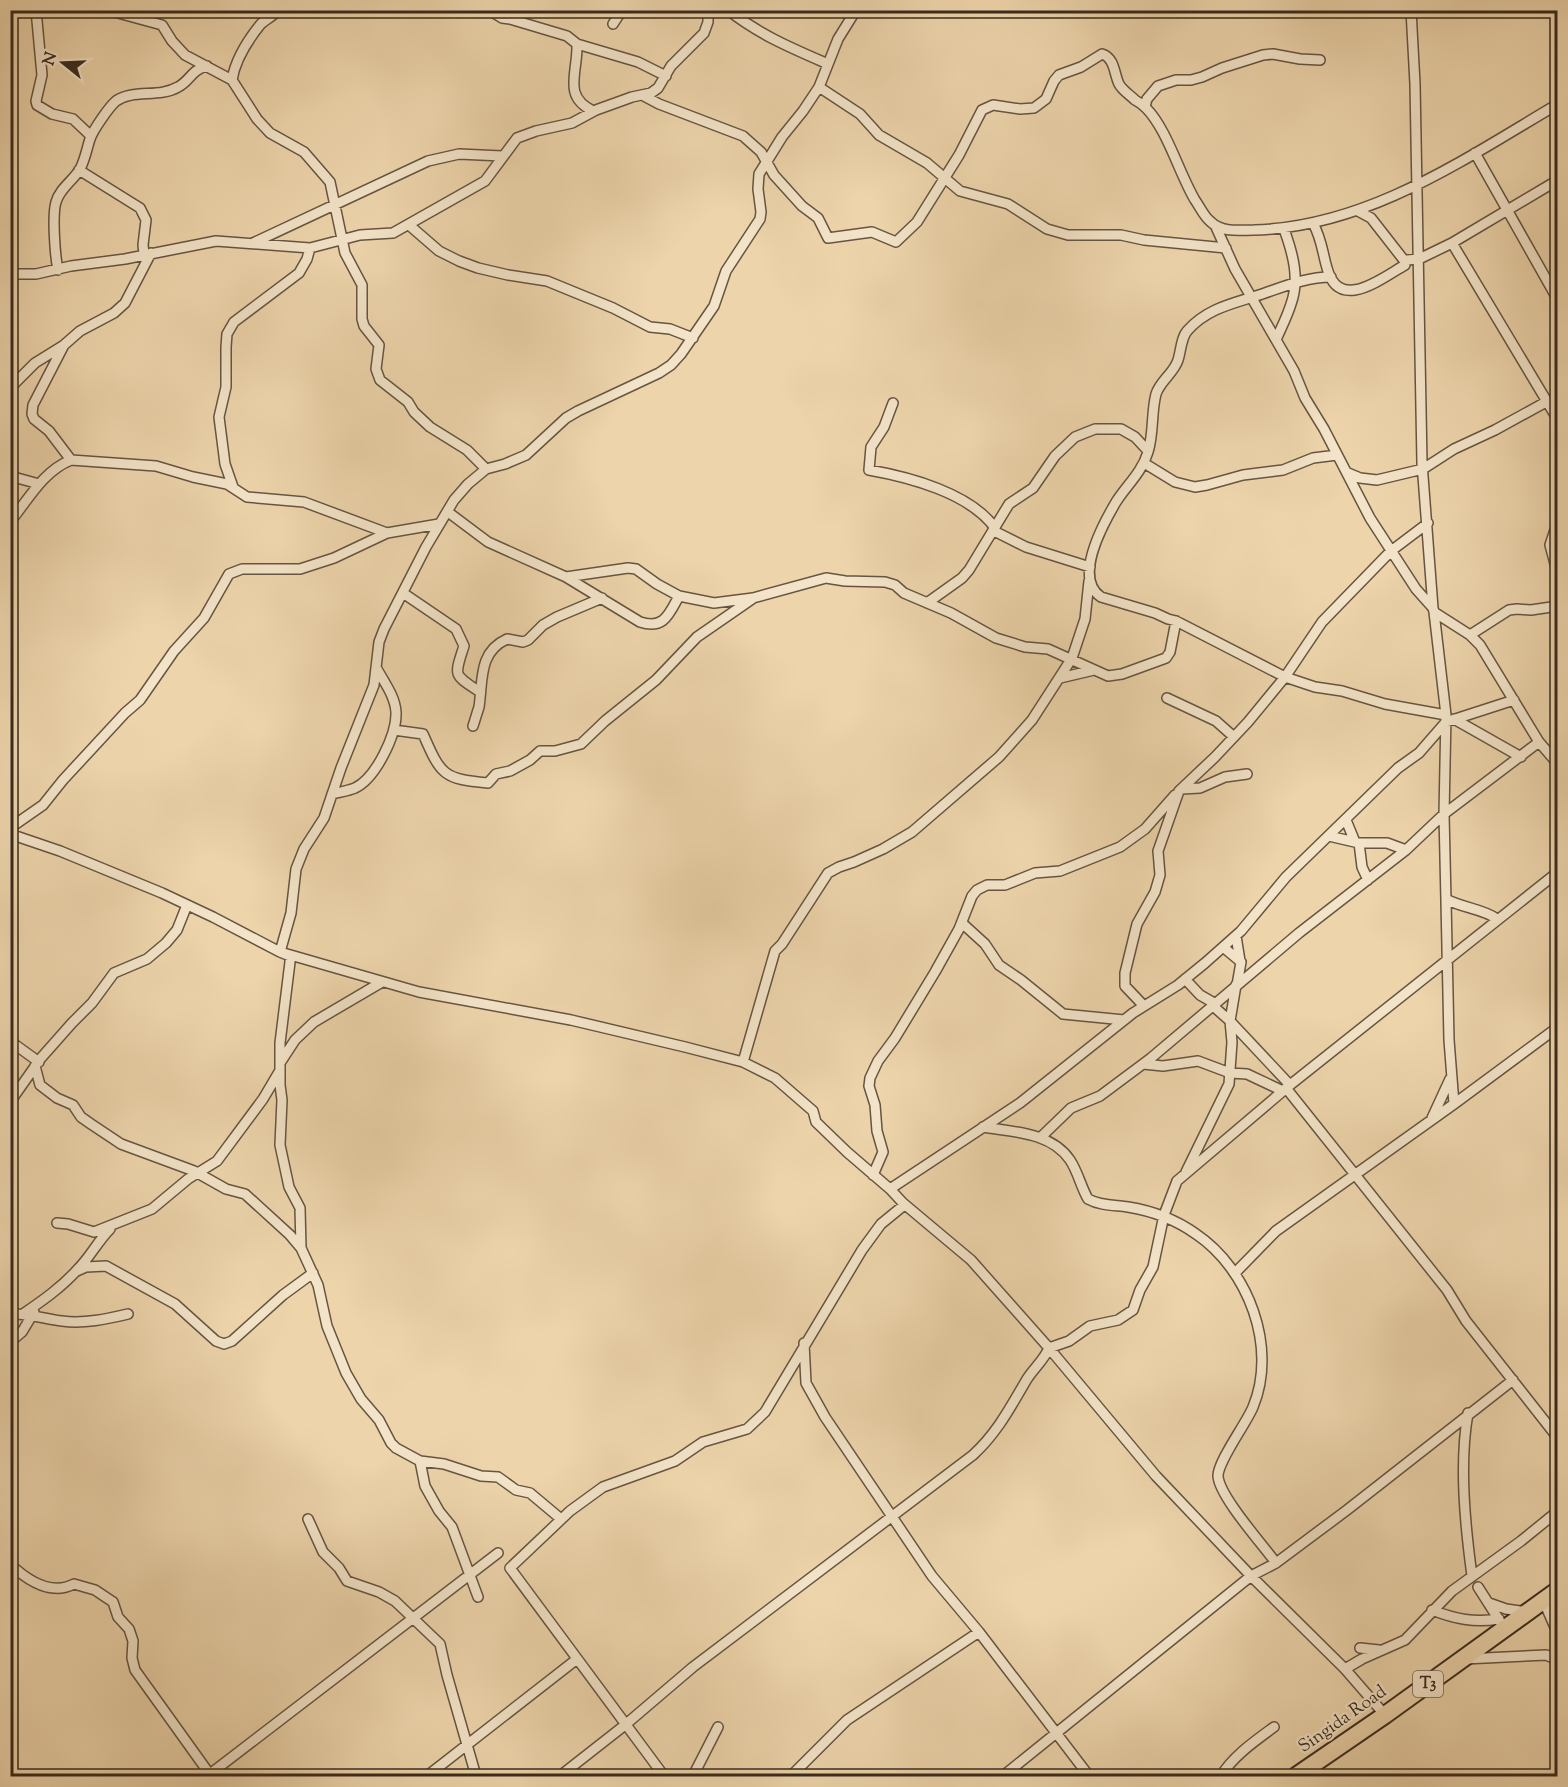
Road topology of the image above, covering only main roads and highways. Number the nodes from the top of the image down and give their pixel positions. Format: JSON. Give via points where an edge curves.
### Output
{"nodes":[{"id":1,"x":1557,"y":1590,"type":"edge"},
{"id":2,"x":1296,"y":1776,"type":"edge"}],
"edges":[{"from":1,"to":2,"type":"highway","name":"Singida Road","number":"T3","via":[[1502,1624],[1463,1659]]}]}
